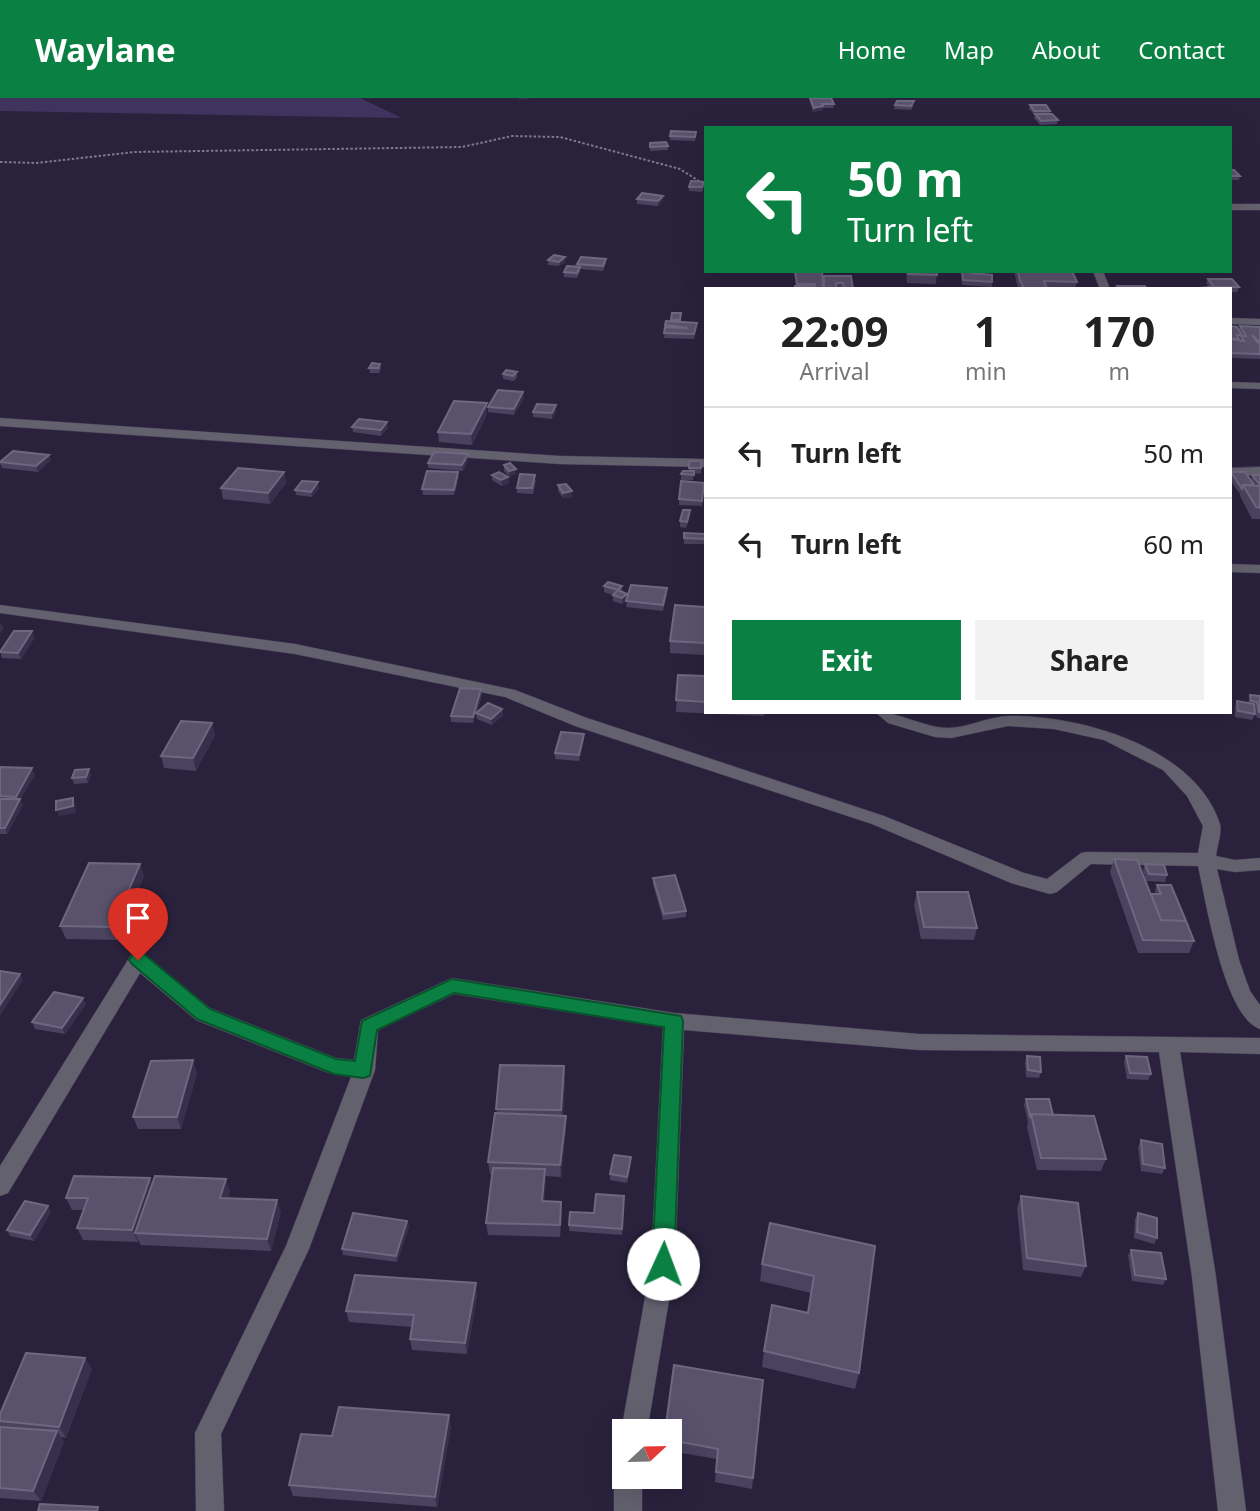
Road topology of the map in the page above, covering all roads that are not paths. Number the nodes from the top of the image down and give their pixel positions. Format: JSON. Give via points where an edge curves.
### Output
{"nodes":[{"id":1,"x":1232,"y":207,"type":"edge"},
{"id":2,"x":1260,"y":207,"type":"edge"},
{"id":3,"x":1232,"y":321,"type":"edge"},
{"id":4,"x":1260,"y":322,"type":"edge"},
{"id":5,"x":1232,"y":385,"type":"edge"},
{"id":6,"x":1260,"y":386,"type":"edge"},
{"id":7,"x":0,"y":422,"type":"edge"},
{"id":8,"x":704,"y":463,"type":"edge"},
{"id":9,"x":1260,"y":471,"type":"edge"},
{"id":10,"x":1232,"y":472,"type":"edge"},
{"id":11,"x":1232,"y":568,"type":"edge"},
{"id":12,"x":1260,"y":569,"type":"edge"},
{"id":13,"x":0,"y":609,"type":"edge"},
{"id":14,"x":886,"y":714,"type":"edge"},
{"id":15,"x":1206,"y":860,"type":"junction"},
{"id":16,"x":1260,"y":864,"type":"edge"},
{"id":17,"x":674,"y":1021,"type":"junction"},
{"id":18,"x":1260,"y":1021,"type":"edge"},
{"id":19,"x":1167,"y":1044,"type":"junction"},
{"id":20,"x":1260,"y":1046,"type":"edge"},
{"id":21,"x":363,"y":1070,"type":"junction"},
{"id":22,"x":0,"y":1186,"type":"edge"},
{"id":23,"x":636,"y":1419,"type":"edge"},
{"id":24,"x":628,"y":1489,"type":"edge"},
{"id":25,"x":210,"y":1511,"type":"edge"},
{"id":26,"x":628,"y":1511,"type":"edge"},
{"id":27,"x":1232,"y":1511,"type":"edge"}],
"edges":[{"from":1,"to":2,"type":"street"},
{"from":3,"to":4,"type":"street"},
{"from":5,"to":6,"type":"street"},
{"from":7,"to":8,"type":"street","via":[[559,460]]},
{"from":9,"to":10,"type":"street"},
{"from":11,"to":12,"type":"street"},
{"from":13,"to":15,"type":"street","via":[[295,649],[509,693],[581,722],[817,798],[1050,887],[1087,858]]},
{"from":14,"to":15,"type":"street","via":[[935,732],[1008,721],[1054,724],[1109,736],[1169,766],[1194,793],[1212,826]]},
{"from":15,"to":16,"type":"street","via":[[1236,866]]},
{"from":15,"to":18,"type":"street","via":[[1229,960],[1241,994]]},
{"from":17,"to":19,"type":"street","via":[[919,1042]]},
{"from":17,"to":21,"type":"street","via":[[452,986],[368,1026]]},
{"from":17,"to":23,"type":"street","via":[[663,1264]]},
{"from":19,"to":20,"type":"street"},
{"from":19,"to":27,"type":"street","via":[[1187,1157]]},
{"from":21,"to":22,"type":"street","via":[[334,1066],[203,1014],[138,960]]},
{"from":21,"to":25,"type":"street","via":[[298,1249],[208,1433]]},
{"from":24,"to":26,"type":"street"}]}
